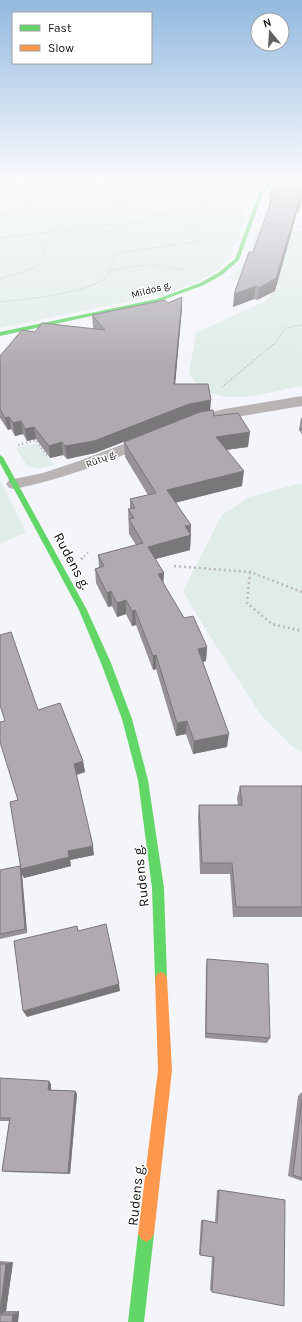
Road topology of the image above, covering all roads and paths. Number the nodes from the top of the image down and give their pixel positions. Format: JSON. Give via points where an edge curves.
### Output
{"nodes":[{"id":1,"x":45,"y":243,"type":"edge"},
{"id":2,"x":191,"y":243,"type":"edge"},
{"id":3,"x":243,"y":243,"type":"edge"},
{"id":4,"x":109,"y":272,"type":"junction"},
{"id":5,"x":0,"y":279,"type":"edge"},
{"id":6,"x":202,"y":284,"type":"junction"},
{"id":7,"x":0,"y":302,"type":"edge"},
{"id":8,"x":302,"y":325,"type":"edge"},
{"id":9,"x":0,"y":334,"type":"edge"},
{"id":10,"x":222,"y":387,"type":"dead end"},
{"id":11,"x":302,"y":401,"type":"edge"},
{"id":12,"x":16,"y":446,"type":"dead end"},
{"id":13,"x":0,"y":457,"type":"edge"},
{"id":14,"x":60,"y":473,"type":"junction"},
{"id":15,"x":15,"y":484,"type":"junction"},
{"id":16,"x":174,"y":566,"type":"dead end"},
{"id":17,"x":250,"y":572,"type":"junction"},
{"id":18,"x":302,"y":592,"type":"edge"},
{"id":19,"x":302,"y":631,"type":"edge"},
{"id":20,"x":136,"y":1322,"type":"edge"}],
"edges":[{"from":1,"to":5,"type":"path","via":[[41,252],[43,261],[36,267]]},
{"from":2,"to":4,"type":"path","via":[[115,255],[110,262]]},
{"from":3,"to":6,"type":"street","name":"Mildos g.","via":[[237,260],[224,272]]},
{"from":4,"to":6,"type":"path","via":[[150,264],[187,271],[196,275]]},
{"from":4,"to":7,"type":"path","via":[[104,279],[94,284],[32,298]]},
{"from":6,"to":9,"type":"street","name":"Mildos g.","via":[[158,300]]},
{"from":8,"to":10,"type":"path","via":[[286,328],[275,343]]},
{"from":11,"to":14,"type":"street","name":"Rūtų g.","via":[[195,421]]},
{"from":12,"to":14,"type":"path","via":[[36,440]]},
{"from":13,"to":15,"type":"street","name":"Rudens g."},
{"from":14,"to":15,"type":"street","name":"Rūtų g."},
{"from":15,"to":20,"type":"street","name":"Rudens g.","via":[[80,605],[106,663],[127,719],[143,780],[158,888],[164,1070]]},
{"from":16,"to":17,"type":"path"},
{"from":17,"to":18,"type":"path"},
{"from":17,"to":19,"type":"path","via":[[247,602],[272,624]]}]}
